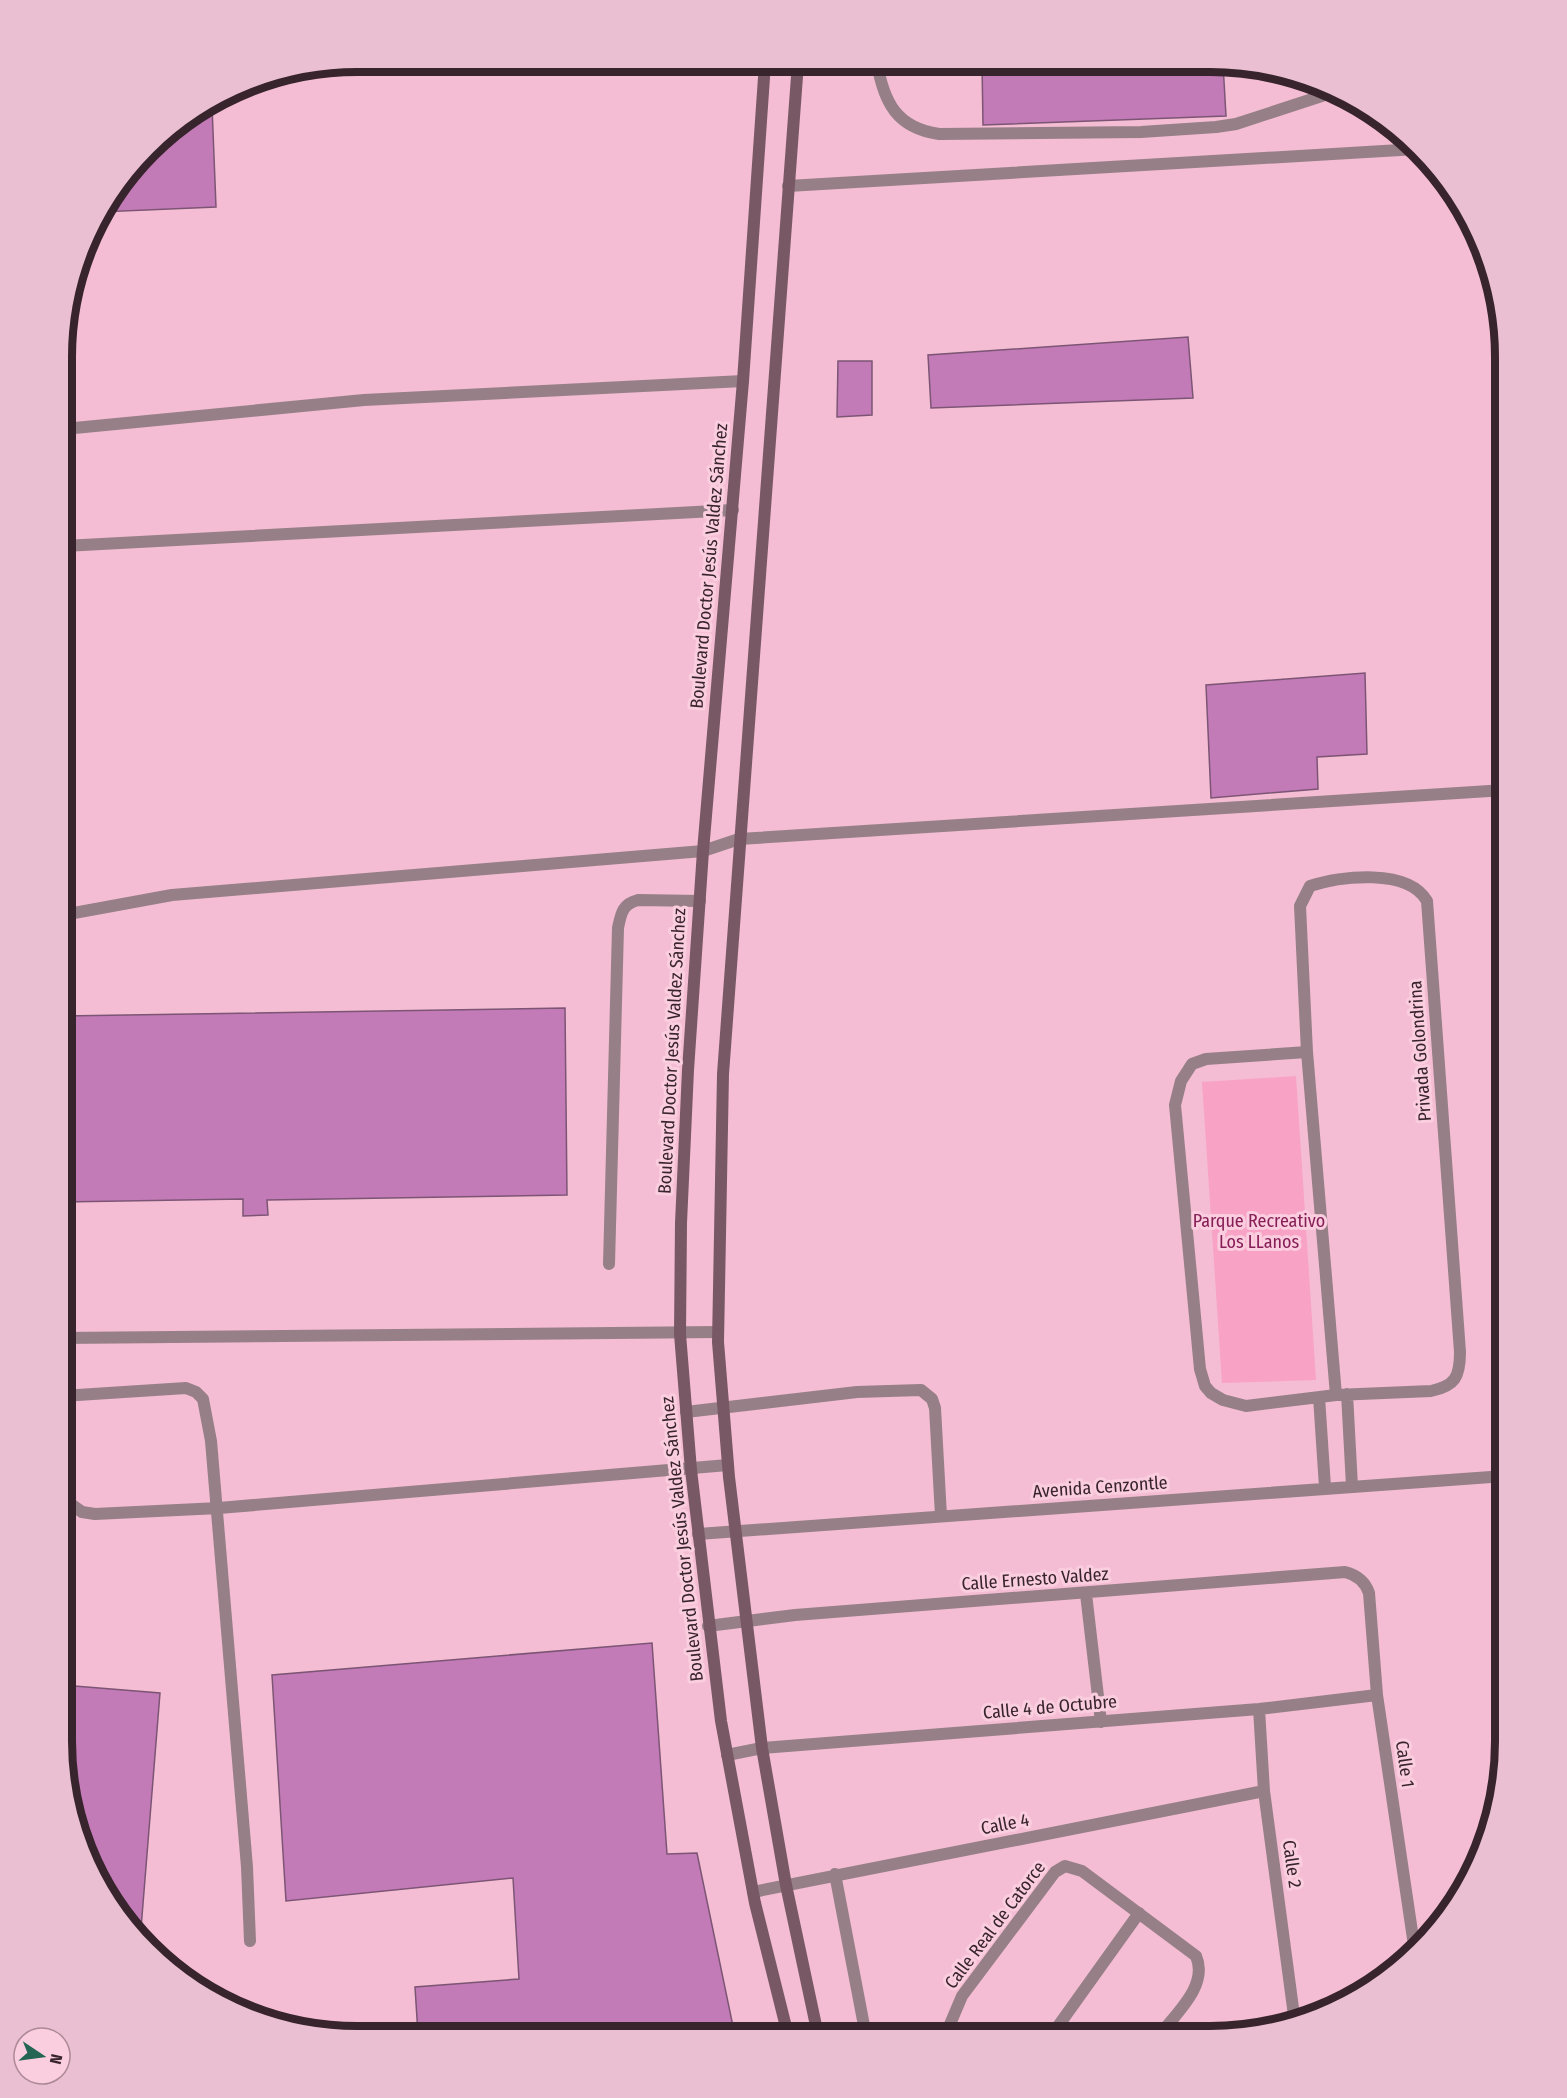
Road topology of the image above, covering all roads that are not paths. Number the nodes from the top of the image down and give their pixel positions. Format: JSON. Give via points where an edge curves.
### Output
{"nodes":[{"id":1,"x":764,"y":72,"type":"edge"},
{"id":2,"x":797,"y":72,"type":"edge"},
{"id":3,"x":879,"y":72,"type":"edge"},
{"id":4,"x":1323,"y":96,"type":"edge"},
{"id":5,"x":1406,"y":150,"type":"edge"},
{"id":6,"x":788,"y":186,"type":"junction"},
{"id":7,"x":743,"y":381,"type":"junction"},
{"id":8,"x":72,"y":428,"type":"edge"},
{"id":9,"x":733,"y":510,"type":"junction"},
{"id":10,"x":72,"y":546,"type":"edge"},
{"id":11,"x":1495,"y":791,"type":"edge"},
{"id":12,"x":739,"y":839,"type":"junction"},
{"id":13,"x":703,"y":851,"type":"junction"},
{"id":14,"x":700,"y":901,"type":"junction"},
{"id":15,"x":72,"y":913,"type":"edge"},
{"id":16,"x":1307,"y":1052,"type":"junction"},
{"id":17,"x":609,"y":1264,"type":"dead end"},
{"id":18,"x":718,"y":1332,"type":"junction"},
{"id":19,"x":680,"y":1334,"type":"junction"},
{"id":20,"x":72,"y":1338,"type":"edge"},
{"id":21,"x":72,"y":1395,"type":"edge"},
{"id":22,"x":1341,"y":1395,"type":"junction"},
{"id":23,"x":1318,"y":1397,"type":"junction"},
{"id":24,"x":723,"y":1408,"type":"junction"},
{"id":25,"x":686,"y":1412,"type":"junction"},
{"id":26,"x":728,"y":1465,"type":"junction"},
{"id":27,"x":691,"y":1470,"type":"junction"},
{"id":28,"x":1495,"y":1477,"type":"edge"},
{"id":29,"x":1352,"y":1486,"type":"junction"},
{"id":30,"x":1325,"y":1487,"type":"junction"},
{"id":31,"x":72,"y":1505,"type":"edge"},
{"id":32,"x":219,"y":1508,"type":"junction"},
{"id":33,"x":941,"y":1516,"type":"junction"},
{"id":34,"x":736,"y":1531,"type":"junction"},
{"id":35,"x":698,"y":1534,"type":"junction"},
{"id":36,"x":1363,"y":1581,"type":"joint"},
{"id":37,"x":1086,"y":1594,"type":"junction"},
{"id":38,"x":746,"y":1621,"type":"junction"},
{"id":39,"x":708,"y":1626,"type":"junction"},
{"id":40,"x":1377,"y":1695,"type":"junction"},
{"id":41,"x":1259,"y":1709,"type":"junction"},
{"id":42,"x":1101,"y":1722,"type":"junction"},
{"id":43,"x":762,"y":1748,"type":"junction"},
{"id":44,"x":727,"y":1755,"type":"junction"},
{"id":45,"x":1264,"y":1791,"type":"junction"},
{"id":46,"x":835,"y":1874,"type":"junction"},
{"id":47,"x":786,"y":1885,"type":"junction"},
{"id":48,"x":753,"y":1892,"type":"junction"},
{"id":49,"x":1139,"y":1913,"type":"junction"},
{"id":50,"x":250,"y":1941,"type":"dead end"},
{"id":51,"x":1413,"y":1941,"type":"edge"},
{"id":52,"x":1294,"y":2013,"type":"edge"},
{"id":53,"x":786,"y":2026,"type":"edge"},
{"id":54,"x":816,"y":2026,"type":"edge"},
{"id":55,"x":864,"y":2026,"type":"edge"},
{"id":56,"x":949,"y":2026,"type":"edge"},
{"id":57,"x":1058,"y":2026,"type":"edge"},
{"id":58,"x":1166,"y":2026,"type":"edge"}],
"edges":[{"from":1,"to":7,"type":"main road","name":"Boulevard Doctor Jesús Valdez Sánchez"},
{"from":2,"to":6,"type":"main road"},
{"from":3,"to":4,"type":"street","via":[[896,114],[914,129],[939,134],[1141,132],[1216,127]]},
{"from":5,"to":6,"type":"street"},
{"from":6,"to":12,"type":"main road"},
{"from":7,"to":8,"type":"street","via":[[364,400]]},
{"from":7,"to":9,"type":"main road","name":"Boulevard Doctor Jesús Valdez Sánchez"},
{"from":9,"to":10,"type":"street"},
{"from":9,"to":13,"type":"main road","name":"Boulevard Doctor Jesús Valdez Sánchez"},
{"from":11,"to":12,"type":"street"},
{"from":12,"to":13,"type":"street"},
{"from":12,"to":18,"type":"main road","via":[[723,1074]]},
{"from":13,"to":14,"type":"main road","name":"Boulevard Doctor Jesús Valdez Sánchez"},
{"from":13,"to":15,"type":"street","via":[[172,895]]},
{"from":14,"to":17,"type":"street","via":[[638,900],[622,911],[618,928]]},
{"from":14,"to":19,"type":"main road","name":"Boulevard Doctor Jesús Valdez Sánchez","via":[[684,1132]]},
{"from":16,"to":22,"type":"street","name":"Privada Golondrina"},
{"from":16,"to":22,"type":"street","name":"Privada Golondrina","via":[[1299,923],[1306,890],[1315,884],[1348,880],[1378,878],[1410,883],[1426,901],[1460,1365],[1447,1388]]},
{"from":16,"to":23,"type":"street","name":"Privada Golondrina","via":[[1206,1059],[1192,1064],[1181,1081],[1175,1106],[1200,1369],[1205,1386],[1215,1397],[1246,1406]]},
{"from":18,"to":19,"type":"street"},
{"from":18,"to":24,"type":"main road"},
{"from":19,"to":20,"type":"street"},
{"from":19,"to":25,"type":"main road","name":"Boulevard Doctor Jesús Valdez Sánchez"},
{"from":21,"to":32,"type":"street","via":[[163,1388],[196,1392],[203,1399]]},
{"from":22,"to":23,"type":"street","name":"Privada Golondrina"},
{"from":22,"to":29,"type":"street","name":"Privada Golondrina"},
{"from":23,"to":30,"type":"street"},
{"from":24,"to":25,"type":"street"},
{"from":24,"to":26,"type":"main road"},
{"from":24,"to":33,"type":"street","via":[[857,1392],[921,1390],[932,1399],[935,1408]]},
{"from":25,"to":27,"type":"main road","name":"Boulevard Doctor Jesús Valdez Sánchez"},
{"from":26,"to":27,"type":"street"},
{"from":26,"to":34,"type":"main road"},
{"from":27,"to":32,"type":"street"},
{"from":27,"to":35,"type":"main road","name":"Boulevard Doctor Jesús Valdez Sánchez"},
{"from":28,"to":29,"type":"street","name":"Avenida Cenzontle"},
{"from":29,"to":30,"type":"street","name":"Avenida Cenzontle"},
{"from":30,"to":33,"type":"street","name":"Avenida Cenzontle"},
{"from":31,"to":32,"type":"street","via":[[95,1514]]},
{"from":32,"to":50,"type":"street"},
{"from":33,"to":34,"type":"street","name":"Avenida Cenzontle"},
{"from":34,"to":35,"type":"street","name":"Avenida Cenzontle"},
{"from":34,"to":38,"type":"main road"},
{"from":35,"to":39,"type":"main road","name":"Boulevard Doctor Jesús Valdez Sánchez"},
{"from":36,"to":37,"type":"street","name":"Calle Ernesto Valdez","via":[[1345,1572]]},
{"from":36,"to":40,"type":"street","name":"Calle 1","via":[[1369,1593]]},
{"from":37,"to":38,"type":"street","name":"Calle Ernesto Valdez"},
{"from":37,"to":42,"type":"street"},
{"from":38,"to":39,"type":"street","name":"Calle Ernesto Valdez"},
{"from":38,"to":43,"type":"main road"},
{"from":39,"to":44,"type":"main road","name":"Boulevard Doctor Jesús Valdez Sánchez"},
{"from":40,"to":41,"type":"street","name":"Calle 4 de Octubre"},
{"from":40,"to":51,"type":"street","name":"Calle 1"},
{"from":41,"to":42,"type":"street","name":"Calle 4 de Octubre"},
{"from":41,"to":45,"type":"street","name":"Calle 2"},
{"from":42,"to":43,"type":"street","name":"Calle 4 de Octubre"},
{"from":43,"to":44,"type":"street","name":"Calle 4 de Octubre"},
{"from":43,"to":47,"type":"main road"},
{"from":44,"to":48,"type":"main road","name":"Boulevard Doctor Jesús Valdez Sánchez"},
{"from":45,"to":46,"type":"street","name":"Calle 4"},
{"from":45,"to":52,"type":"street","name":"Calle 2"},
{"from":46,"to":47,"type":"street","name":"Calle 4"},
{"from":46,"to":55,"type":"street"},
{"from":47,"to":48,"type":"street","name":"Calle 4"},
{"from":47,"to":54,"type":"main road"},
{"from":48,"to":53,"type":"main road","name":"Boulevard Doctor Jesús Valdez Sánchez"},
{"from":49,"to":56,"type":"street","name":"Calle Real de Catorce","via":[[1069,1867],[1054,1872],[962,1996]]},
{"from":49,"to":57,"type":"street"},
{"from":49,"to":58,"type":"street","name":"Calle Real de Catorce","via":[[1196,1956],[1200,1969],[1193,1992]]}]}
